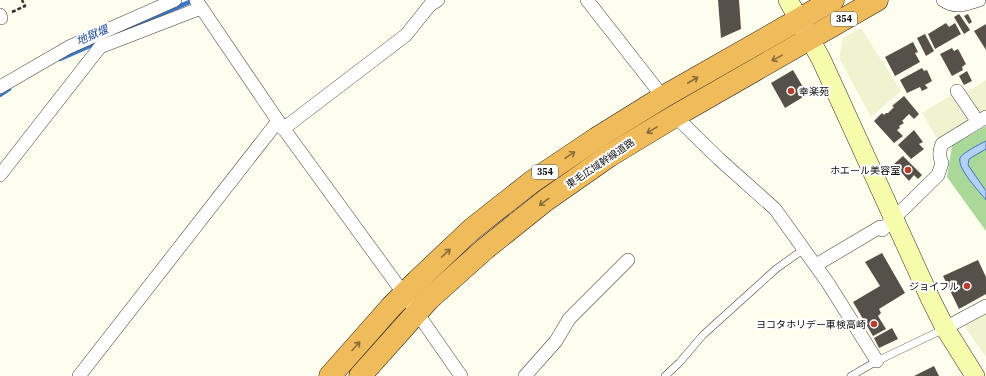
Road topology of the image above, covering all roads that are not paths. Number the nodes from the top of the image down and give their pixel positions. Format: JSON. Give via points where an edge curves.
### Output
{"nodes":[{"id":1,"x":175,"y":0,"type":"edge"},
{"id":2,"x":438,"y":0,"type":"edge"},
{"id":3,"x":587,"y":0,"type":"edge"},
{"id":4,"x":788,"y":0,"type":"edge"},
{"id":5,"x":833,"y":0,"type":"edge"},
{"id":6,"x":878,"y":0,"type":"edge"},
{"id":7,"x":943,"y":0,"type":"edge"},
{"id":8,"x":979,"y":0,"type":"edge"},
{"id":9,"x":199,"y":4,"type":"edge"},
{"id":10,"x":800,"y":19,"type":"junction"},
{"id":11,"x":811,"y":39,"type":"junction"},
{"id":12,"x":0,"y":87,"type":"edge"},
{"id":13,"x":957,"y":91,"type":"dead end"},
{"id":14,"x":663,"y":97,"type":"junction"},
{"id":15,"x":675,"y":116,"type":"junction"},
{"id":16,"x":982,"y":120,"type":"edge"},
{"id":17,"x":281,"y":125,"type":"junction"},
{"id":18,"x":0,"y":176,"type":"edge"},
{"id":19,"x":894,"y":218,"type":"junction"},
{"id":20,"x":804,"y":249,"type":"junction"},
{"id":21,"x":628,"y":260,"type":"dead end"},
{"id":22,"x":816,"y":265,"type":"junction"},
{"id":23,"x":404,"y":294,"type":"junction"},
{"id":24,"x":986,"y":306,"type":"edge"},
{"id":25,"x":417,"y":312,"type":"junction"},
{"id":26,"x":945,"y":328,"type":"junction"},
{"id":27,"x":877,"y":361,"type":"junction"},
{"id":28,"x":79,"y":376,"type":"edge"},
{"id":29,"x":330,"y":376,"type":"edge"},
{"id":30,"x":360,"y":376,"type":"edge"},
{"id":31,"x":461,"y":376,"type":"edge"},
{"id":32,"x":525,"y":376,"type":"edge"},
{"id":33,"x":665,"y":376,"type":"edge"},
{"id":34,"x":851,"y":376,"type":"edge"},
{"id":35,"x":975,"y":376,"type":"edge"}],
"edges":[{"from":1,"to":12,"type":"street","via":[[70,47]]},
{"from":2,"to":17,"type":"street","via":[[430,5],[406,35]]},
{"from":3,"to":14,"type":"street"},
{"from":4,"to":10,"type":"street"},
{"from":5,"to":10,"type":"highway","number":"354"},
{"from":6,"to":11,"type":"highway","name":"東毛広域幹線道路","number":"354"},
{"from":7,"to":8,"type":"street","via":[[950,5],[958,6]]},
{"from":9,"to":17,"type":"street"},
{"from":9,"to":18,"type":"street","via":[[100,47]]},
{"from":10,"to":11,"type":"street"},
{"from":14,"to":10,"type":"highway","number":"354","one_way":true},
{"from":11,"to":15,"type":"highway","name":"東毛広域幹線道路","number":"354","one_way":true},
{"from":11,"to":19,"type":"street"},
{"from":13,"to":16,"type":"street"},
{"from":23,"to":14,"type":"highway","number":"354","one_way":true,"via":[[472,229],[533,181]]},
{"from":15,"to":20,"type":"street","via":[[775,209]]},
{"from":15,"to":25,"type":"highway","name":"東毛広域幹線道路","number":"354","one_way":true,"via":[[609,156],[546,200],[486,248]]},
{"from":16,"to":19,"type":"street","via":[[942,144],[939,156],[942,164],[938,175]]},
{"from":17,"to":23,"type":"street"},
{"from":17,"to":28,"type":"street"},
{"from":19,"to":22,"type":"street","via":[[882,230],[880,227]]},
{"from":19,"to":26,"type":"street"},
{"from":20,"to":22,"type":"street"},
{"from":20,"to":33,"type":"lane","via":[[776,269],[703,335]]},
{"from":21,"to":32,"type":"street","via":[[570,319],[556,341]]},
{"from":22,"to":27,"type":"street"},
{"from":23,"to":25,"type":"street"},
{"from":29,"to":23,"type":"highway","number":"354","one_way":true},
{"from":24,"to":26,"type":"street"},
{"from":25,"to":30,"type":"highway","name":"東毛広域幹線道路","number":"354"},
{"from":25,"to":31,"type":"street"},
{"from":26,"to":27,"type":"lane"},
{"from":26,"to":35,"type":"street"},
{"from":27,"to":34,"type":"lane"}]}
